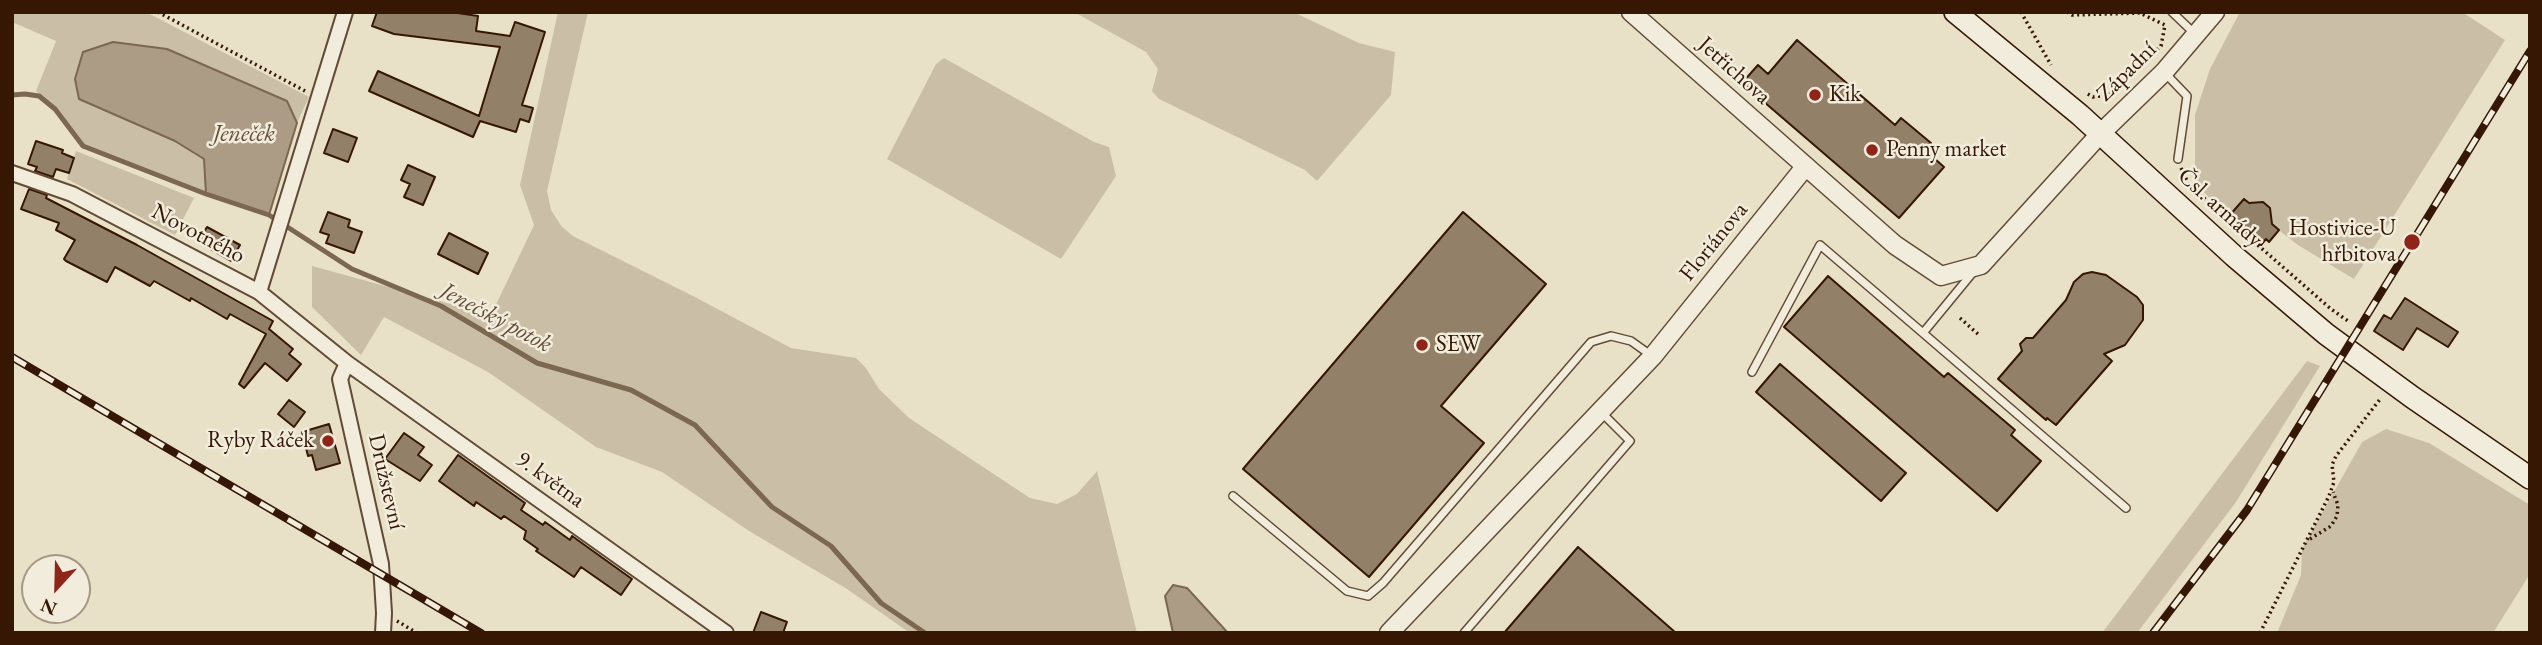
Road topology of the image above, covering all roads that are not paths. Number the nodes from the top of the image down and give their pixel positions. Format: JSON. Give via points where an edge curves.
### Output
{"nodes":[{"id":1,"x":345,"y":12,"type":"edge"},
{"id":2,"x":1631,"y":12,"type":"edge"},
{"id":3,"x":1955,"y":12,"type":"edge"},
{"id":4,"x":2172,"y":12,"type":"edge"},
{"id":5,"x":2215,"y":12,"type":"edge"},
{"id":6,"x":2197,"y":35,"type":"junction"},
{"id":7,"x":2164,"y":72,"type":"junction"},
{"id":8,"x":2100,"y":134,"type":"junction"},
{"id":9,"x":2178,"y":159,"type":"road end"},
{"id":10,"x":1805,"y":167,"type":"junction"},
{"id":11,"x":12,"y":173,"type":"edge"},
{"id":12,"x":1979,"y":265,"type":"junction"},
{"id":13,"x":259,"y":292,"type":"junction"},
{"id":14,"x":1923,"y":333,"type":"junction"},
{"id":15,"x":1653,"y":356,"type":"junction"},
{"id":16,"x":347,"y":363,"type":"junction"},
{"id":17,"x":1752,"y":372,"type":"dead end"},
{"id":18,"x":1600,"y":411,"type":"junction"},
{"id":19,"x":2530,"y":478,"type":"edge"},
{"id":20,"x":1233,"y":496,"type":"dead end"},
{"id":21,"x":2126,"y":508,"type":"dead end"},
{"id":22,"x":383,"y":633,"type":"edge"},
{"id":23,"x":726,"y":633,"type":"edge"},
{"id":24,"x":1390,"y":633,"type":"edge"},
{"id":25,"x":1464,"y":633,"type":"edge"}],
"edges":[{"from":1,"to":13,"type":"street"},
{"from":2,"to":10,"type":"street","name":"Jetřichova"},
{"from":3,"to":8,"type":"main road","name":"Čsl. armády"},
{"from":4,"to":6,"type":"lane"},
{"from":5,"to":6,"type":"street","name":"Západní"},
{"from":6,"to":7,"type":"street","name":"Západní"},
{"from":7,"to":8,"type":"street","name":"Západní"},
{"from":7,"to":9,"type":"lane","via":[[2187,96]]},
{"from":8,"to":12,"type":"street"},
{"from":8,"to":19,"type":"main road","name":"Čsl. armády","via":[[2326,334]]},
{"from":10,"to":12,"type":"street","via":[[1895,245],[1941,276]]},
{"from":10,"to":15,"type":"street","name":"Floriánova"},
{"from":11,"to":13,"type":"street","name":"Novotného","via":[[72,194]]},
{"from":12,"to":14,"type":"lane"},
{"from":13,"to":16,"type":"street","name":"Novotného"},
{"from":14,"to":17,"type":"lane","via":[[1820,245]]},
{"from":14,"to":21,"type":"lane"},
{"from":15,"to":18,"type":"street","name":"Floriánova"},
{"from":15,"to":20,"type":"lane","via":[[1632,341],[1611,336],[1591,342],[1368,596],[1347,591]]},
{"from":16,"to":22,"type":"street","name":"Družstevní","via":[[340,379],[381,564]]},
{"from":16,"to":23,"type":"street","name":"9. května"},
{"from":18,"to":24,"type":"street","name":"Floriánova"},
{"from":18,"to":25,"type":"lane","via":[[1630,440]]}]}
